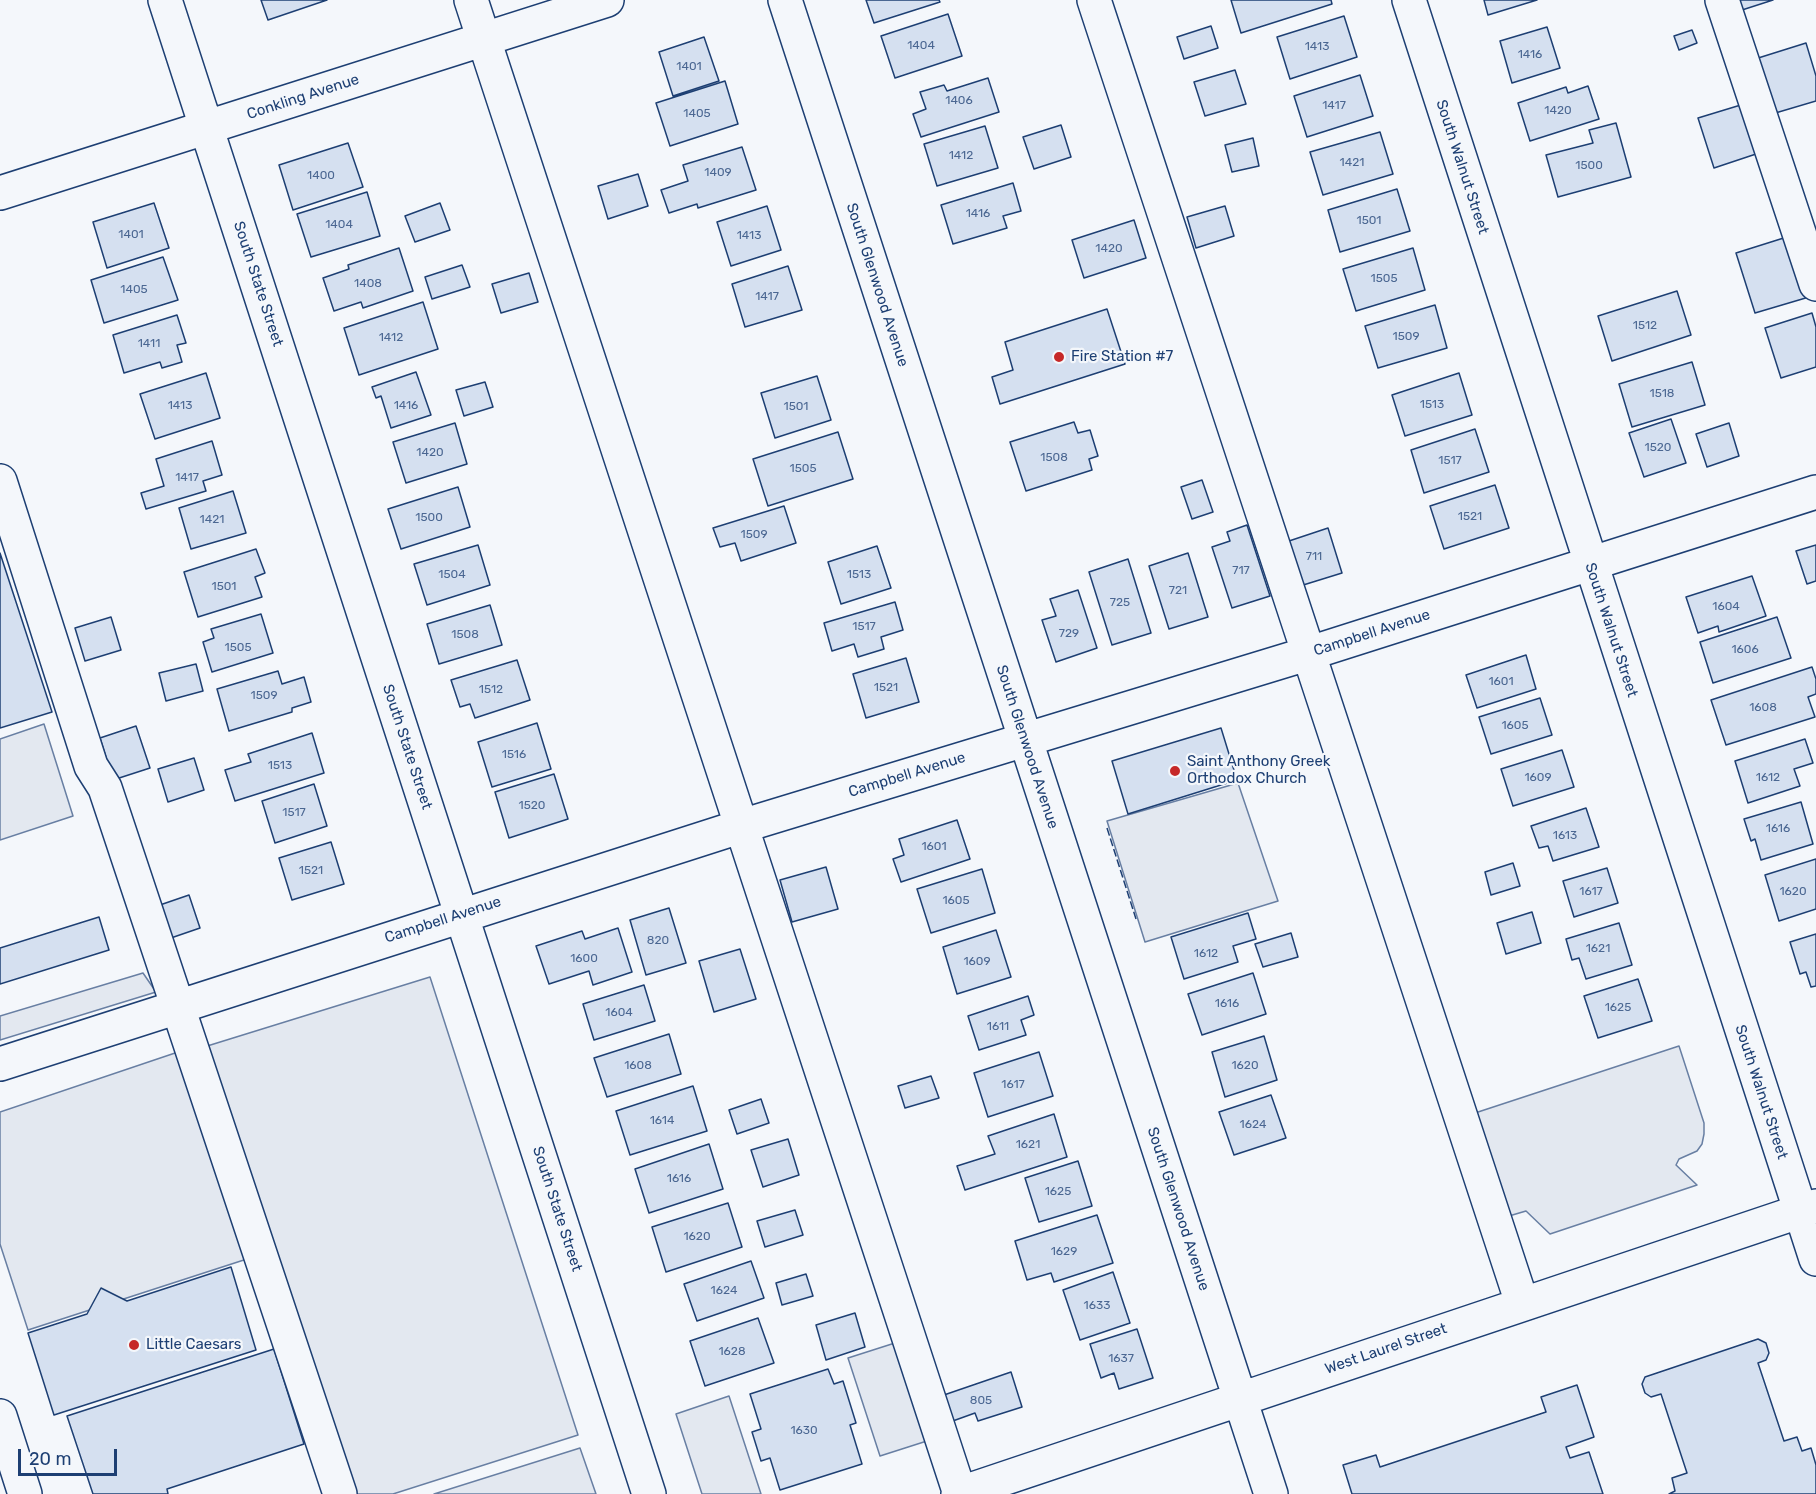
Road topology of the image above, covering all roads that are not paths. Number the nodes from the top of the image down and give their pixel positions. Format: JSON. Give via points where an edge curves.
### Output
{"nodes":[{"id":1,"x":165,"y":0,"type":"edge"},
{"id":2,"x":471,"y":0,"type":"edge"},
{"id":3,"x":607,"y":0,"type":"edge"},
{"id":4,"x":785,"y":0,"type":"edge"},
{"id":5,"x":1094,"y":0,"type":"edge"},
{"id":6,"x":1409,"y":0,"type":"edge"},
{"id":7,"x":1722,"y":0,"type":"edge"},
{"id":8,"x":483,"y":38,"type":"junction"},
{"id":9,"x":207,"y":128,"type":"junction"},
{"id":10,"x":0,"y":193,"type":"edge"},
{"id":11,"x":1816,"y":284,"type":"edge"},
{"id":12,"x":0,"y":481,"type":"edge"},
{"id":13,"x":1816,"y":492,"type":"edge"},
{"id":14,"x":1589,"y":562,"type":"junction"},
{"id":15,"x":1310,"y":653,"type":"junction"},
{"id":16,"x":1025,"y":739,"type":"junction"},
{"id":17,"x":742,"y":826,"type":"junction"},
{"id":18,"x":460,"y":915,"type":"junction"},
{"id":19,"x":179,"y":1007,"type":"junction"},
{"id":20,"x":0,"y":1064,"type":"edge"},
{"id":21,"x":1808,"y":1208,"type":"edge"},
{"id":22,"x":1816,"y":1259,"type":"edge"},
{"id":23,"x":1522,"y":1303,"type":"junction"},
{"id":24,"x":1239,"y":1398,"type":"junction"},
{"id":25,"x":0,"y":1416,"type":"edge"},
{"id":26,"x":26,"y":1494,"type":"edge"},
{"id":27,"x":340,"y":1494,"type":"edge"},
{"id":28,"x":649,"y":1494,"type":"edge"},
{"id":29,"x":959,"y":1494,"type":"edge"},
{"id":30,"x":1271,"y":1494,"type":"edge"}],
"edges":[{"from":1,"to":9,"type":"street","name":"South State Street"},
{"from":2,"to":8,"type":"street"},
{"from":3,"to":8,"type":"street","name":"Conkling Avenue"},
{"from":4,"to":16,"type":"street","name":"South Glenwood Avenue"},
{"from":5,"to":15,"type":"street"},
{"from":6,"to":14,"type":"street","name":"South Walnut Street"},
{"from":7,"to":11,"type":"street"},
{"from":8,"to":9,"type":"street","name":"Conkling Avenue"},
{"from":8,"to":17,"type":"street"},
{"from":9,"to":10,"type":"street","name":"Conkling Avenue"},
{"from":9,"to":18,"type":"street","name":"South State Street"},
{"from":12,"to":19,"type":"street","via":[[91,766],[105,788]]},
{"from":13,"to":14,"type":"street","name":"Campbell Avenue"},
{"from":14,"to":15,"type":"street","name":"Campbell Avenue"},
{"from":14,"to":21,"type":"street","name":"South Walnut Street"},
{"from":15,"to":16,"type":"street","name":"Campbell Avenue"},
{"from":15,"to":23,"type":"street"},
{"from":16,"to":17,"type":"street","name":"Campbell Avenue"},
{"from":16,"to":24,"type":"street","name":"South Glenwood Avenue"},
{"from":17,"to":18,"type":"street","name":"Campbell Avenue"},
{"from":17,"to":29,"type":"street"},
{"from":18,"to":19,"type":"street","name":"Campbell Avenue"},
{"from":18,"to":28,"type":"street","name":"South State Street"},
{"from":19,"to":20,"type":"street","name":"Campbell Avenue"},
{"from":19,"to":27,"type":"street"},
{"from":21,"to":22,"type":"street","name":"South Walnut Street"},
{"from":21,"to":23,"type":"street","name":"West Laurel Street"},
{"from":23,"to":24,"type":"street","name":"West Laurel Street"},
{"from":24,"to":29,"type":"street","name":"West Laurel Street"},
{"from":24,"to":30,"type":"street","name":"South Glenwood Avenue"},
{"from":25,"to":26,"type":"street"}]}
